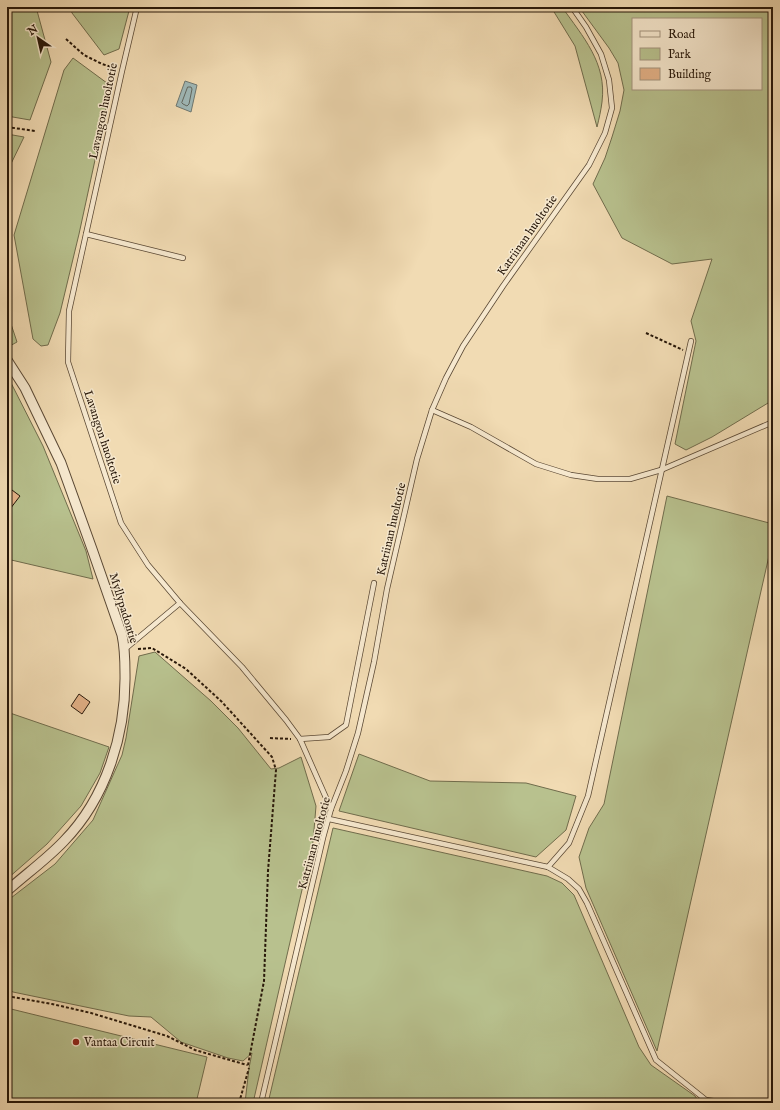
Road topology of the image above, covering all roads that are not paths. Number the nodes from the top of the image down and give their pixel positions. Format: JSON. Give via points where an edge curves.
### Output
{"nodes":[{"id":1,"x":137,"y":7,"type":"edge"},
{"id":2,"x":572,"y":7,"type":"edge"},
{"id":3,"x":86,"y":234,"type":"junction"},
{"id":4,"x":183,"y":258,"type":"dead end"},
{"id":5,"x":691,"y":342,"type":"dead end"},
{"id":6,"x":7,"y":360,"type":"edge"},
{"id":7,"x":432,"y":410,"type":"junction"},
{"id":8,"x":773,"y":422,"type":"edge"},
{"id":9,"x":661,"y":470,"type":"junction"},
{"id":10,"x":374,"y":583,"type":"dead end"},
{"id":11,"x":180,"y":603,"type":"junction"},
{"id":12,"x":125,"y":649,"type":"junction"},
{"id":13,"x":300,"y":739,"type":"junction"},
{"id":14,"x":331,"y":809,"type":"junction"},
{"id":15,"x":329,"y":818,"type":"junction"},
{"id":16,"x":548,"y":868,"type":"junction"},
{"id":17,"x":7,"y":891,"type":"edge"},
{"id":18,"x":261,"y":1103,"type":"edge"},
{"id":19,"x":728,"y":1103,"type":"edge"}],
"edges":[{"from":1,"to":3,"type":"lane","name":"Lavangon huoltotie"},
{"from":2,"to":7,"type":"lane","name":"Katriinan huoltotie","via":[[601,54],[609,80],[612,108],[606,133],[589,165],[463,346]]},
{"from":3,"to":4,"type":"lane"},
{"from":3,"to":11,"type":"lane","name":"Lavangon huoltotie","via":[[69,311],[68,362],[121,524],[148,565]]},
{"from":5,"to":9,"type":"lane"},
{"from":6,"to":12,"type":"street","name":"Myllypadontie","via":[[25,388],[61,464],[95,556]]},
{"from":7,"to":9,"type":"lane","via":[[536,464],[571,475],[598,479],[630,479]]},
{"from":7,"to":14,"type":"lane","name":"Katriinan huoltotie","via":[[417,459],[387,589],[358,733]]},
{"from":8,"to":9,"type":"lane"},
{"from":9,"to":16,"type":"lane","via":[[588,796],[570,843]]},
{"from":10,"to":13,"type":"lane","via":[[346,725],[329,737]]},
{"from":11,"to":12,"type":"lane"},
{"from":11,"to":13,"type":"lane","name":"Lavangon huoltotie","via":[[242,667]]},
{"from":12,"to":17,"type":"street","name":"Myllypadontie","via":[[124,706],[117,744],[104,780],[87,812],[65,840]]},
{"from":13,"to":14,"type":"lane","name":"Lavangon huoltotie"},
{"from":14,"to":15,"type":"lane","name":"Katriinan huoltotie"},
{"from":15,"to":16,"type":"lane"},
{"from":15,"to":18,"type":"lane","name":"Katriinan huoltotie"},
{"from":16,"to":19,"type":"lane","via":[[568,879],[579,889],[587,903],[656,1060],[706,1100]]}]}
